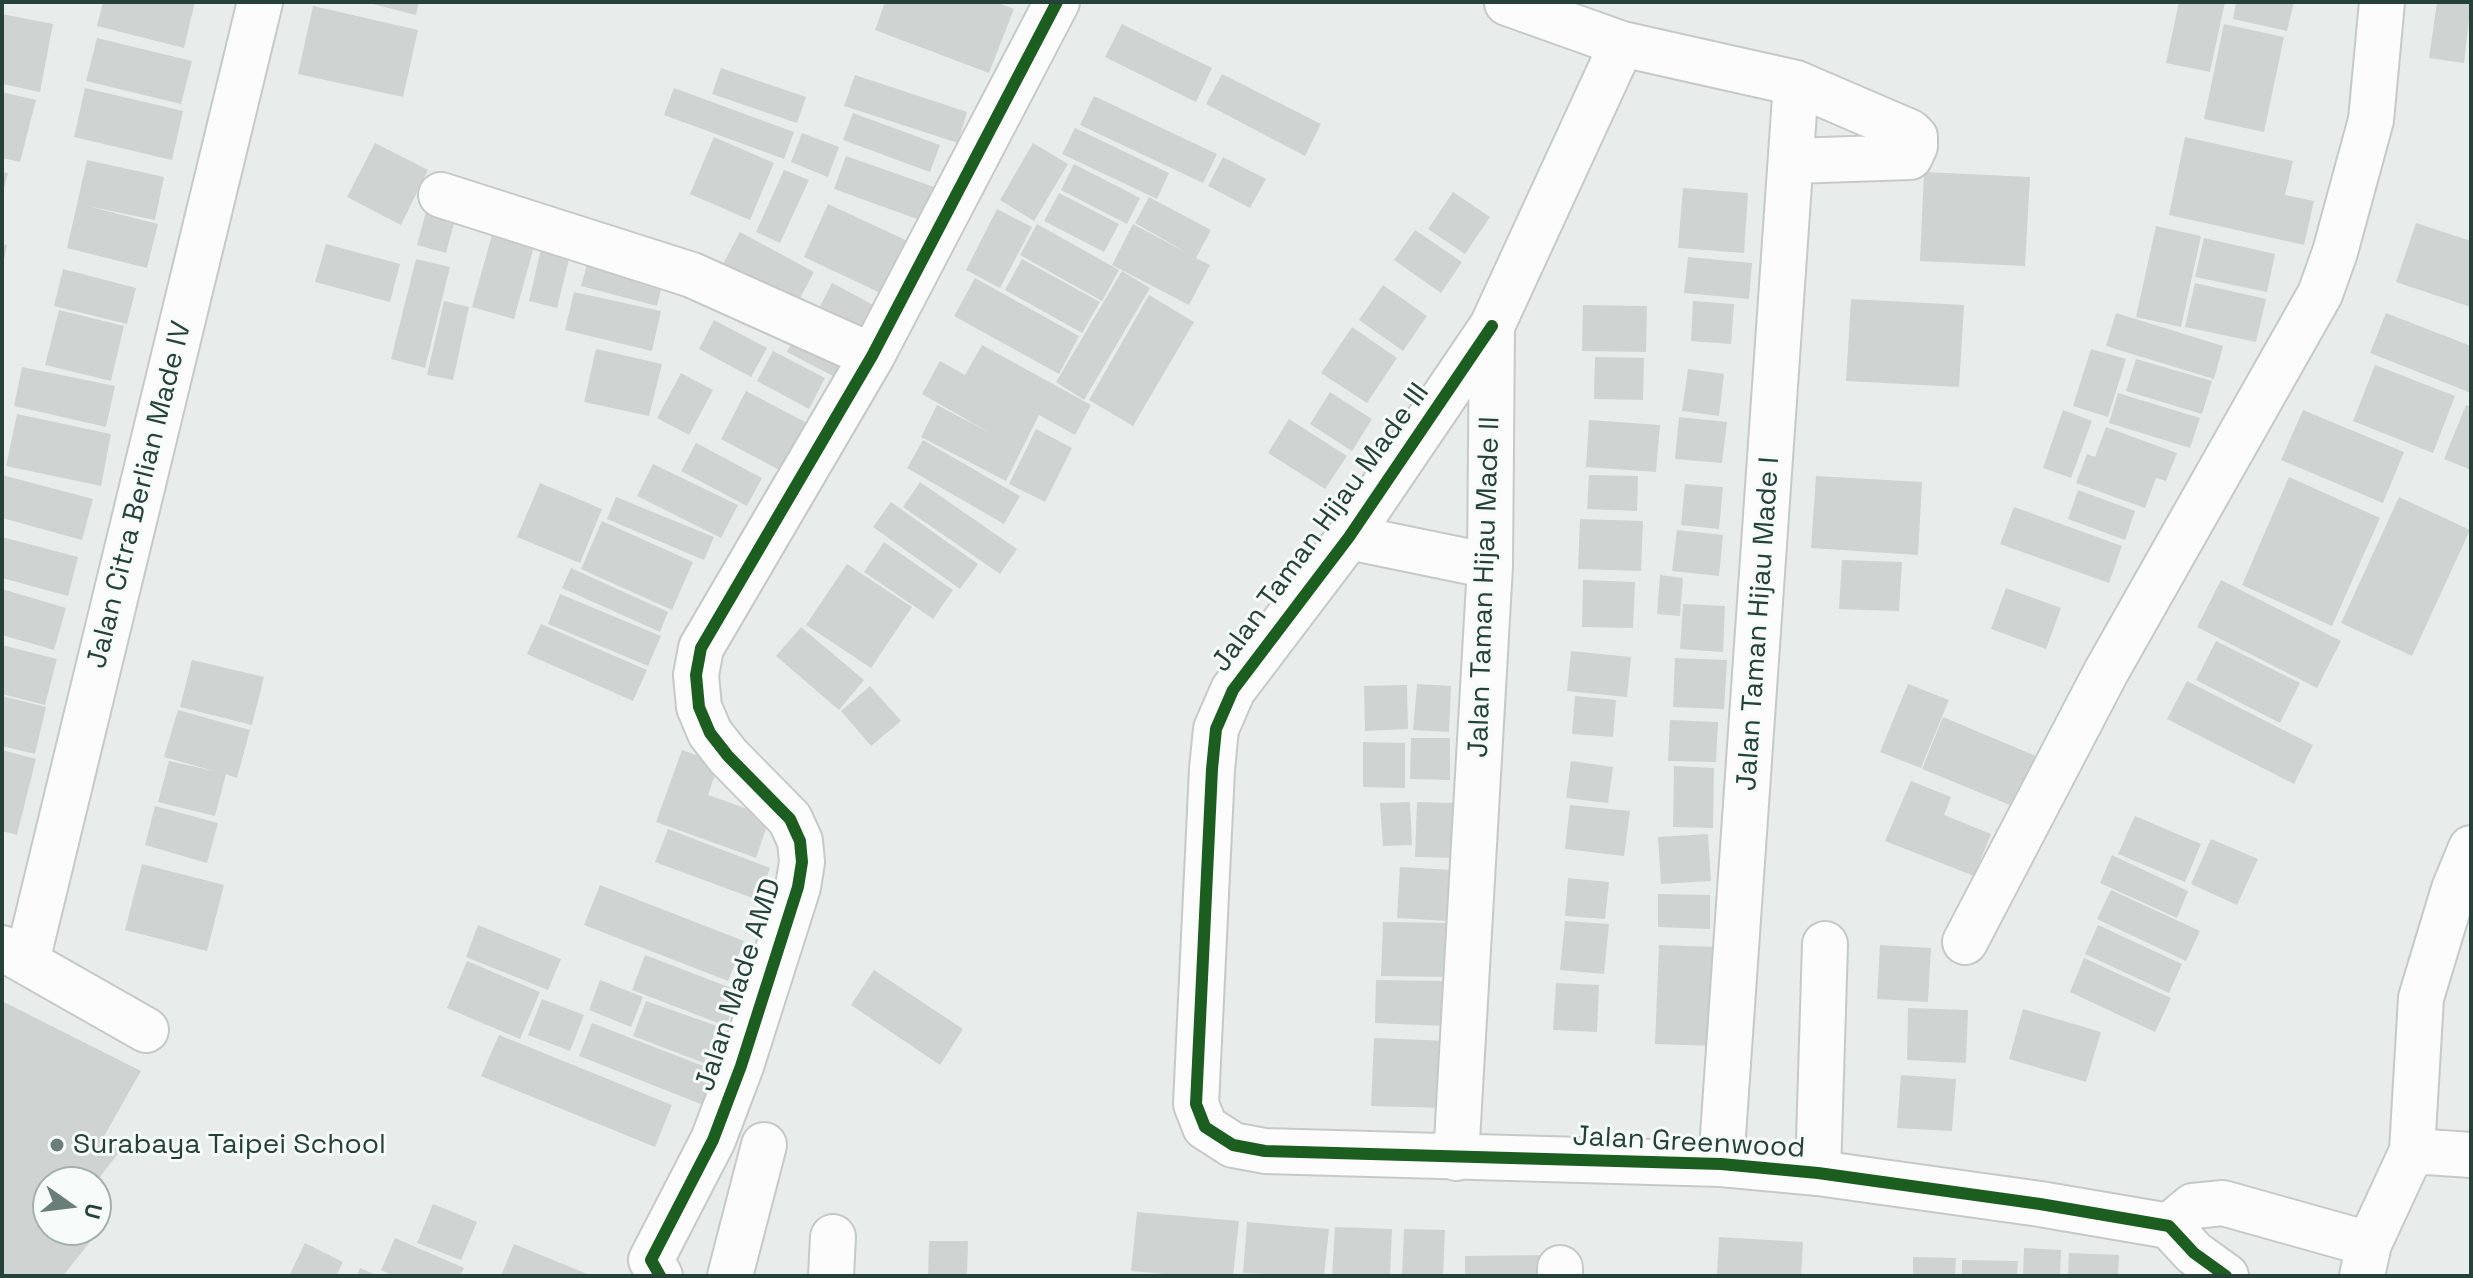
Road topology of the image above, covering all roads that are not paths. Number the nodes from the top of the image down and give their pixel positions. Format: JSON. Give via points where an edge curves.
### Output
{"nodes":[{"id":1,"x":260,"y":2,"type":"edge"},
{"id":2,"x":1057,"y":2,"type":"edge"},
{"id":3,"x":2382,"y":2,"type":"edge"},
{"id":4,"x":1507,"y":3,"type":"edge"},
{"id":5,"x":1622,"y":44,"type":"junction"},
{"id":6,"x":1796,"y":83,"type":"junction"},
{"id":7,"x":1792,"y":161,"type":"junction"},
{"id":8,"x":441,"y":195,"type":"dead end"},
{"id":9,"x":1492,"y":326,"type":"junction"},
{"id":10,"x":872,"y":356,"type":"junction"},
{"id":11,"x":1349,"y":537,"type":"junction"},
{"id":12,"x":1490,"y":566,"type":"junction"},
{"id":13,"x":2471,"y":848,"type":"edge"},
{"id":14,"x":1965,"y":942,"type":"dead end"},
{"id":15,"x":1825,"y":944,"type":"dead end"},
{"id":16,"x":14,"y":954,"type":"edge"},
{"id":17,"x":146,"y":1030,"type":"dead end"},
{"id":18,"x":1196,"y":1104,"type":"joint"},
{"id":19,"x":764,"y":1145,"type":"dead end"},
{"id":20,"x":2412,"y":1151,"type":"junction"},
{"id":21,"x":2471,"y":1155,"type":"edge"},
{"id":22,"x":1456,"y":1158,"type":"junction"},
{"id":23,"x":1721,"y":1164,"type":"junction"},
{"id":24,"x":1818,"y":1173,"type":"junction"},
{"id":25,"x":2169,"y":1226,"type":"junction"},
{"id":26,"x":2366,"y":1260,"type":"edge"},
{"id":27,"x":651,"y":1271,"type":"edge"},
{"id":28,"x":730,"y":1276,"type":"edge"},
{"id":29,"x":2226,"y":1276,"type":"edge"}],
"edges":[{"from":1,"to":16,"type":"street","name":"Jalan Citra Berlian Made IV"},
{"from":2,"to":10,"type":"street"},
{"from":3,"to":14,"type":"street","via":[[2371,120],[2320,294],[2106,672]]},
{"from":4,"to":5,"type":"street"},
{"from":5,"to":6,"type":"street"},
{"from":5,"to":9,"type":"street","name":"Jalan Taman Hijau Made II"},
{"from":6,"to":7,"type":"street","name":"Jalan Taman Hijau Made I"},
{"from":6,"to":7,"type":"street","via":[[1910,132],[1915,146],[1910,157]]},
{"from":7,"to":23,"type":"street","name":"Jalan Taman Hijau Made I"},
{"from":8,"to":10,"type":"street","via":[[692,275]]},
{"from":9,"to":11,"type":"street","name":"Jalan Taman Hijau Made III"},
{"from":9,"to":12,"type":"street","name":"Jalan Taman Hijau Made II"},
{"from":10,"to":27,"type":"street","name":"Jalan Made AMD","via":[[701,648],[696,675],[699,707],[710,733],[790,819],[802,862],[741,1066],[713,1140]]},
{"from":11,"to":12,"type":"street"},
{"from":11,"to":18,"type":"street","name":"Jalan Taman Hijau Made III","via":[[1233,690],[1216,729]]},
{"from":12,"to":22,"type":"street","name":"Jalan Taman Hijau Made II"},
{"from":13,"to":20,"type":"street","via":[[2421,998]]},
{"from":15,"to":24,"type":"street"},
{"from":16,"to":17,"type":"street"},
{"from":18,"to":22,"type":"street","name":"Jalan Greenwood","via":[[1205,1127],[1233,1145],[1265,1151]]},
{"from":19,"to":28,"type":"street"},
{"from":20,"to":21,"type":"street"},
{"from":20,"to":26,"type":"street"},
{"from":22,"to":23,"type":"street","name":"Jalan Greenwood"},
{"from":23,"to":24,"type":"street","name":"Jalan Greenwood"},
{"from":24,"to":25,"type":"street","name":"Jalan Greenwood"},
{"from":25,"to":26,"type":"street","via":[[2193,1206],[2223,1203]]},
{"from":25,"to":29,"type":"street"}]}
